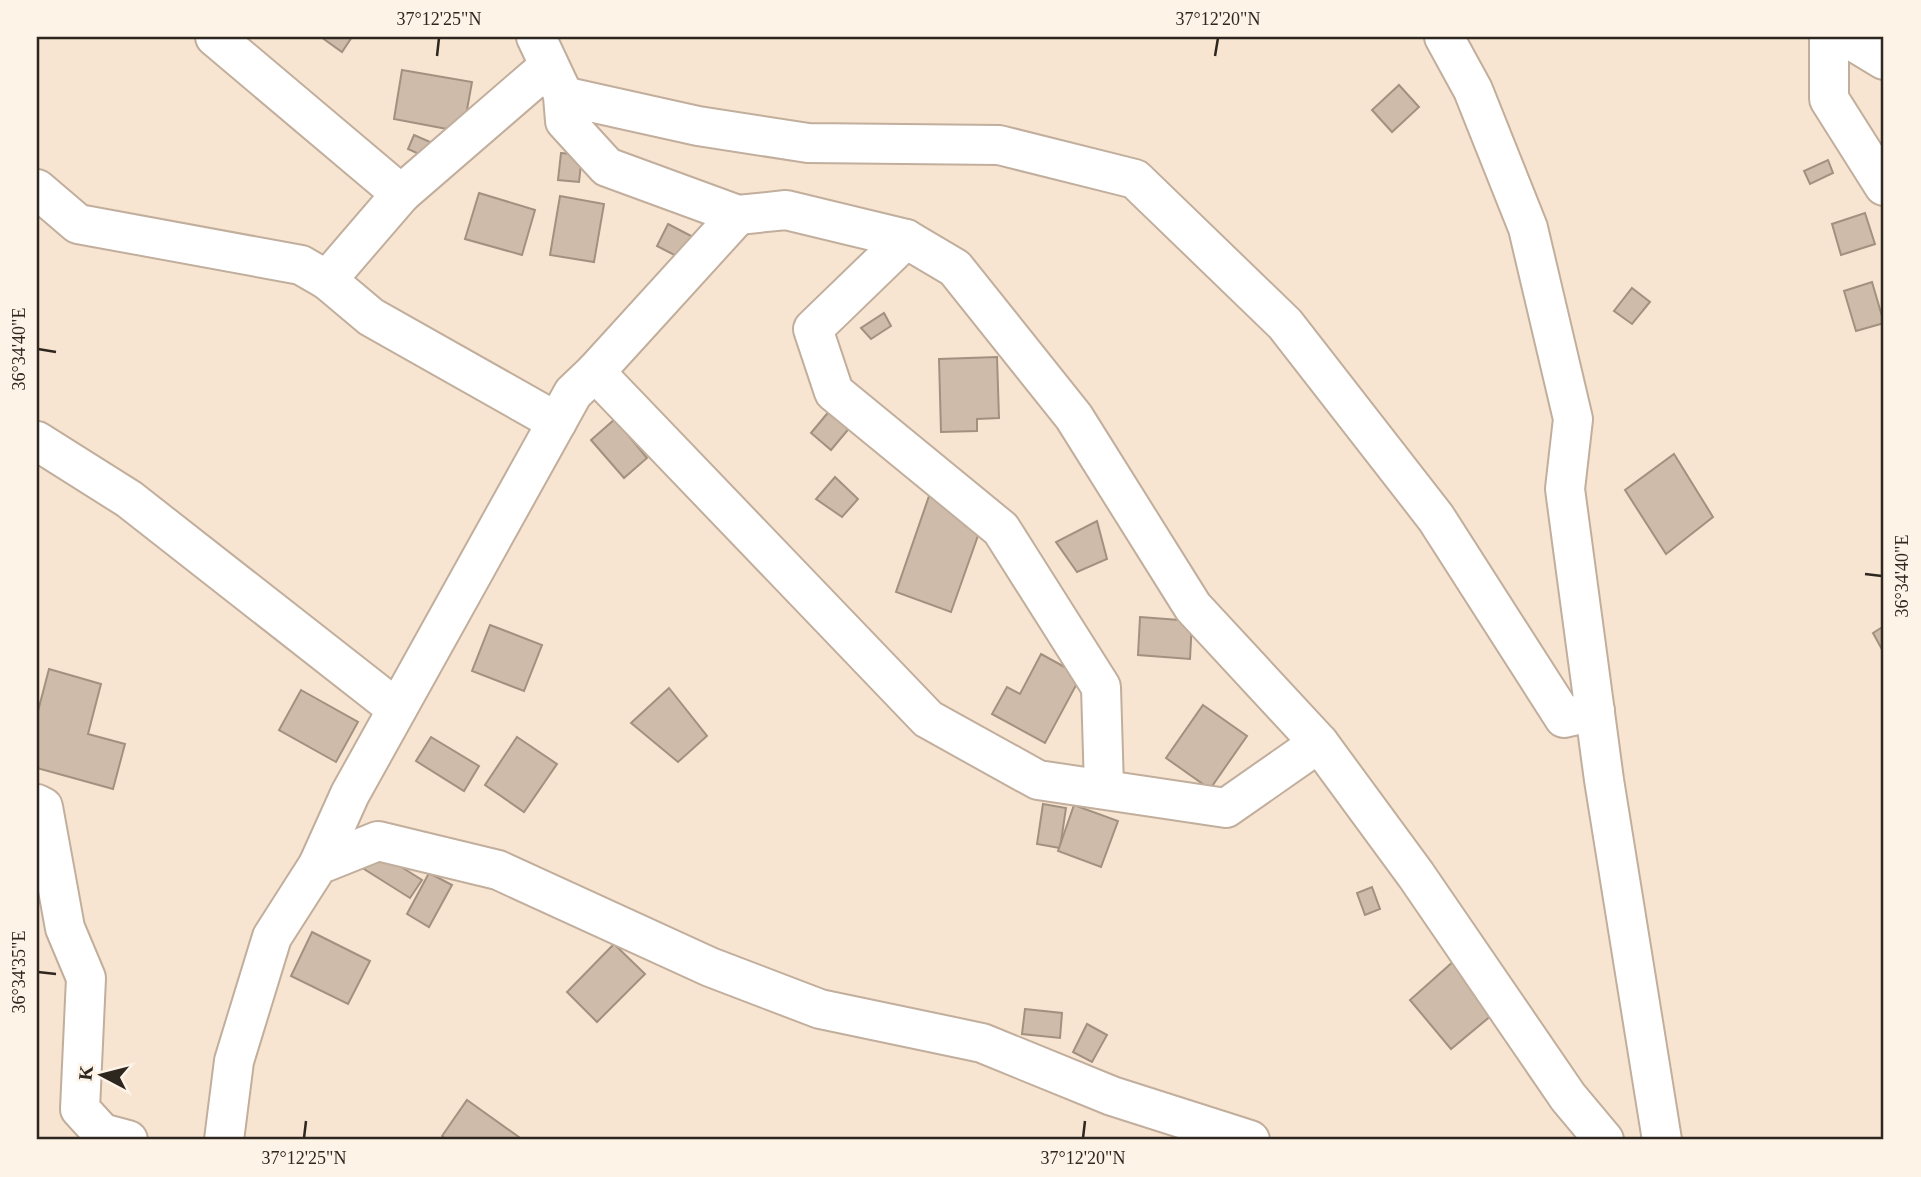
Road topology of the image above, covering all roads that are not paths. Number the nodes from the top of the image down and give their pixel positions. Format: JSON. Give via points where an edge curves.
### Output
{"nodes":[{"id":1,"x":215,"y":37,"type":"edge"},
{"id":2,"x":1444,"y":37,"type":"edge"},
{"id":3,"x":1829,"y":37,"type":"edge"},
{"id":4,"x":1846,"y":37,"type":"edge"},
{"id":5,"x":258,"y":53,"type":"edge"},
{"id":6,"x":1884,"y":60,"type":"edge"},
{"id":7,"x":549,"y":66,"type":"edge"},
{"id":8,"x":1884,"y":186,"type":"edge"},
{"id":9,"x":37,"y":189,"type":"edge"},
{"id":10,"x":401,"y":194,"type":"junction"},
{"id":11,"x":738,"y":215,"type":"junction"},
{"id":12,"x":906,"y":239,"type":"junction"},
{"id":13,"x":327,"y":280,"type":"junction"},
{"id":14,"x":595,"y":372,"type":"junction"},
{"id":15,"x":557,"y":422,"type":"junction"},
{"id":16,"x":37,"y":441,"type":"edge"},
{"id":17,"x":397,"y":709,"type":"junction"},
{"id":18,"x":1595,"y":711,"type":"junction"},
{"id":19,"x":1319,"y":743,"type":"junction"},
{"id":20,"x":1104,"y":788,"type":"junction"},
{"id":21,"x":37,"y":804,"type":"edge"},
{"id":22,"x":318,"y":865,"type":"junction"},
{"id":23,"x":128,"y":1140,"type":"edge"},
{"id":24,"x":224,"y":1140,"type":"edge"},
{"id":25,"x":1250,"y":1140,"type":"edge"},
{"id":26,"x":1604,"y":1140,"type":"edge"},
{"id":27,"x":1662,"y":1140,"type":"edge"}],
"edges":[{"from":1,"to":5,"type":"street"},
{"from":2,"to":18,"type":"street","via":[[1473,90],[1528,228],[1573,419],[1565,489]]},
{"from":3,"to":8,"type":"street","via":[[1829,99]]},
{"from":4,"to":6,"type":"street"},
{"from":5,"to":10,"type":"street"},
{"from":7,"to":10,"type":"street"},
{"from":7,"to":11,"type":"street","via":[[565,121],[607,167]]},
{"from":7,"to":18,"type":"street","via":[[698,126],[808,143],[999,145],[1135,179],[1285,324],[1436,518],[1564,718]]},
{"from":9,"to":13,"type":"street","via":[[78,224],[301,265]]},
{"from":10,"to":13,"type":"street"},
{"from":11,"to":12,"type":"street","via":[[786,210]]},
{"from":11,"to":14,"type":"street"},
{"from":12,"to":19,"type":"street","via":[[955,268],[1074,417],[1194,607]]},
{"from":12,"to":20,"type":"street","via":[[813,329],[834,392],[1001,528],[1101,687]]},
{"from":13,"to":15,"type":"street","via":[[371,317]]},
{"from":14,"to":15,"type":"street","via":[[573,393]]},
{"from":14,"to":20,"type":"street","via":[[928,719],[1038,780]]},
{"from":15,"to":17,"type":"street"},
{"from":16,"to":17,"type":"street","via":[[129,499]]},
{"from":17,"to":22,"type":"street","via":[[350,794]]},
{"from":18,"to":27,"type":"street"},
{"from":19,"to":20,"type":"street","via":[[1226,808]]},
{"from":19,"to":26,"type":"street","via":[[1568,1097]]},
{"from":21,"to":23,"type":"street","via":[[43,807],[65,928],[86,978],[80,1109],[102,1133]]},
{"from":22,"to":24,"type":"street","via":[[272,937],[234,1061]]},
{"from":22,"to":25,"type":"street","via":[[378,841],[498,870],[698,962],[820,1009],[982,1043],[1111,1097]]}]}
